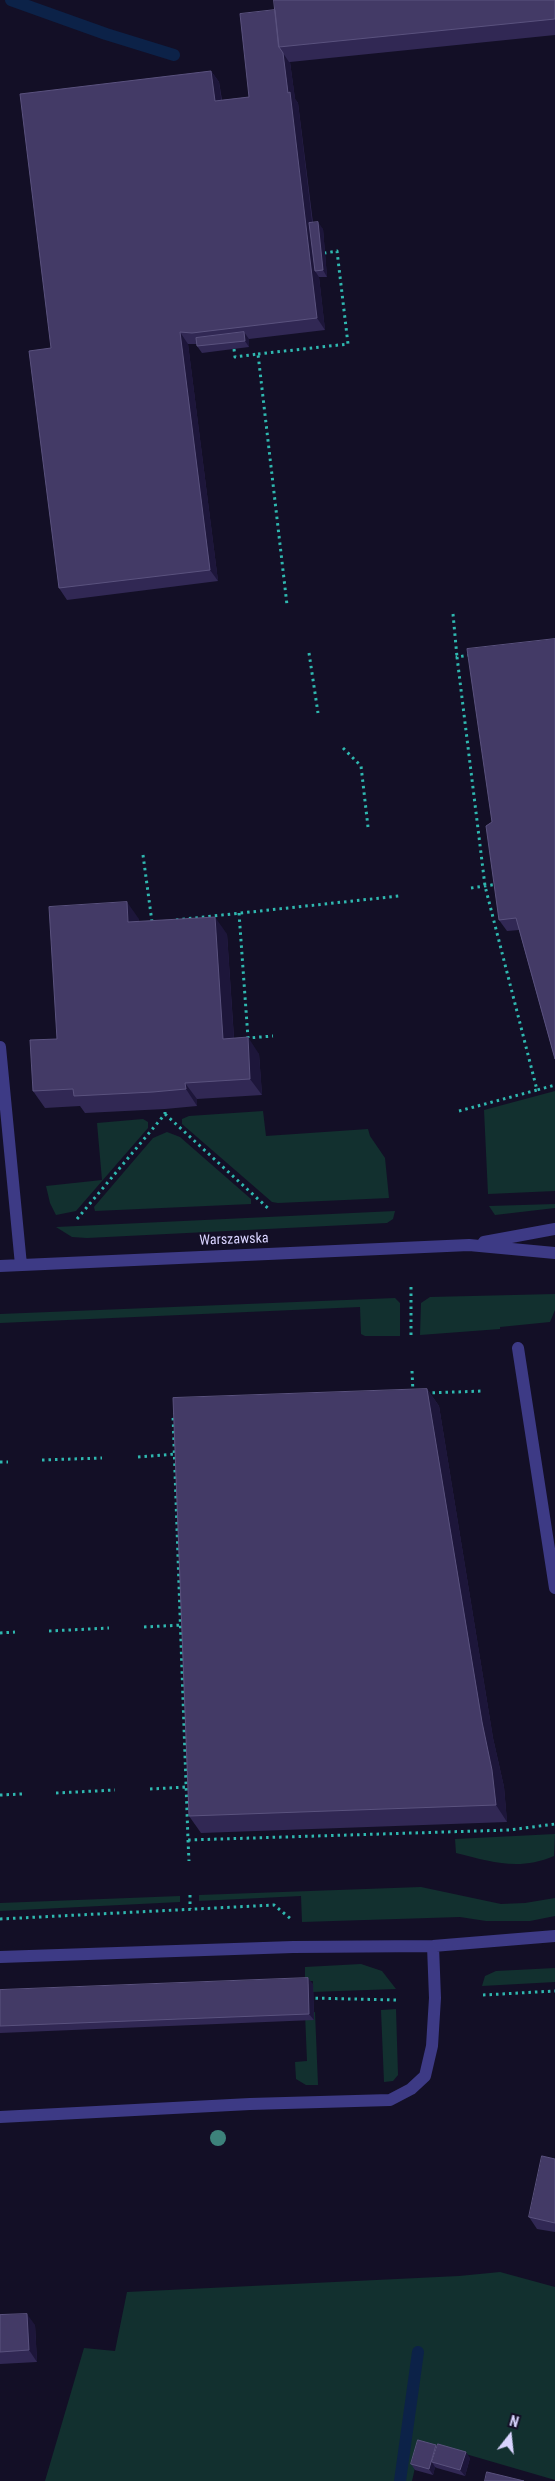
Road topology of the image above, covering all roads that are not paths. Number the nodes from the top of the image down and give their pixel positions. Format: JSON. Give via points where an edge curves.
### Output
{"nodes":[{"id":1,"x":0,"y":1047,"type":"edge"},
{"id":2,"x":555,"y":1229,"type":"edge"},
{"id":3,"x":469,"y":1245,"type":"junction"},
{"id":4,"x":555,"y":1253,"type":"edge"},
{"id":5,"x":21,"y":1264,"type":"junction"},
{"id":6,"x":0,"y":1266,"type":"edge"},
{"id":7,"x":518,"y":1348,"type":"dead end"},
{"id":8,"x":555,"y":1588,"type":"edge"},
{"id":9,"x":555,"y":1936,"type":"edge"},
{"id":10,"x":433,"y":1946,"type":"junction"},
{"id":11,"x":0,"y":1957,"type":"edge"},
{"id":12,"x":0,"y":2117,"type":"edge"}],
"edges":[{"from":1,"to":5,"type":"street"},
{"from":2,"to":3,"type":"street","name":"Warszawska"},
{"from":3,"to":4,"type":"street","name":"Warszawska"},
{"from":3,"to":5,"type":"street","name":"Warszawska"},
{"from":5,"to":6,"type":"street","name":"Warszawska"},
{"from":7,"to":8,"type":"street"},
{"from":9,"to":10,"type":"street"},
{"from":10,"to":11,"type":"street","via":[[293,1947]]},
{"from":10,"to":12,"type":"street","via":[[432,2046],[425,2076],[411,2089],[390,2100]]}]}
